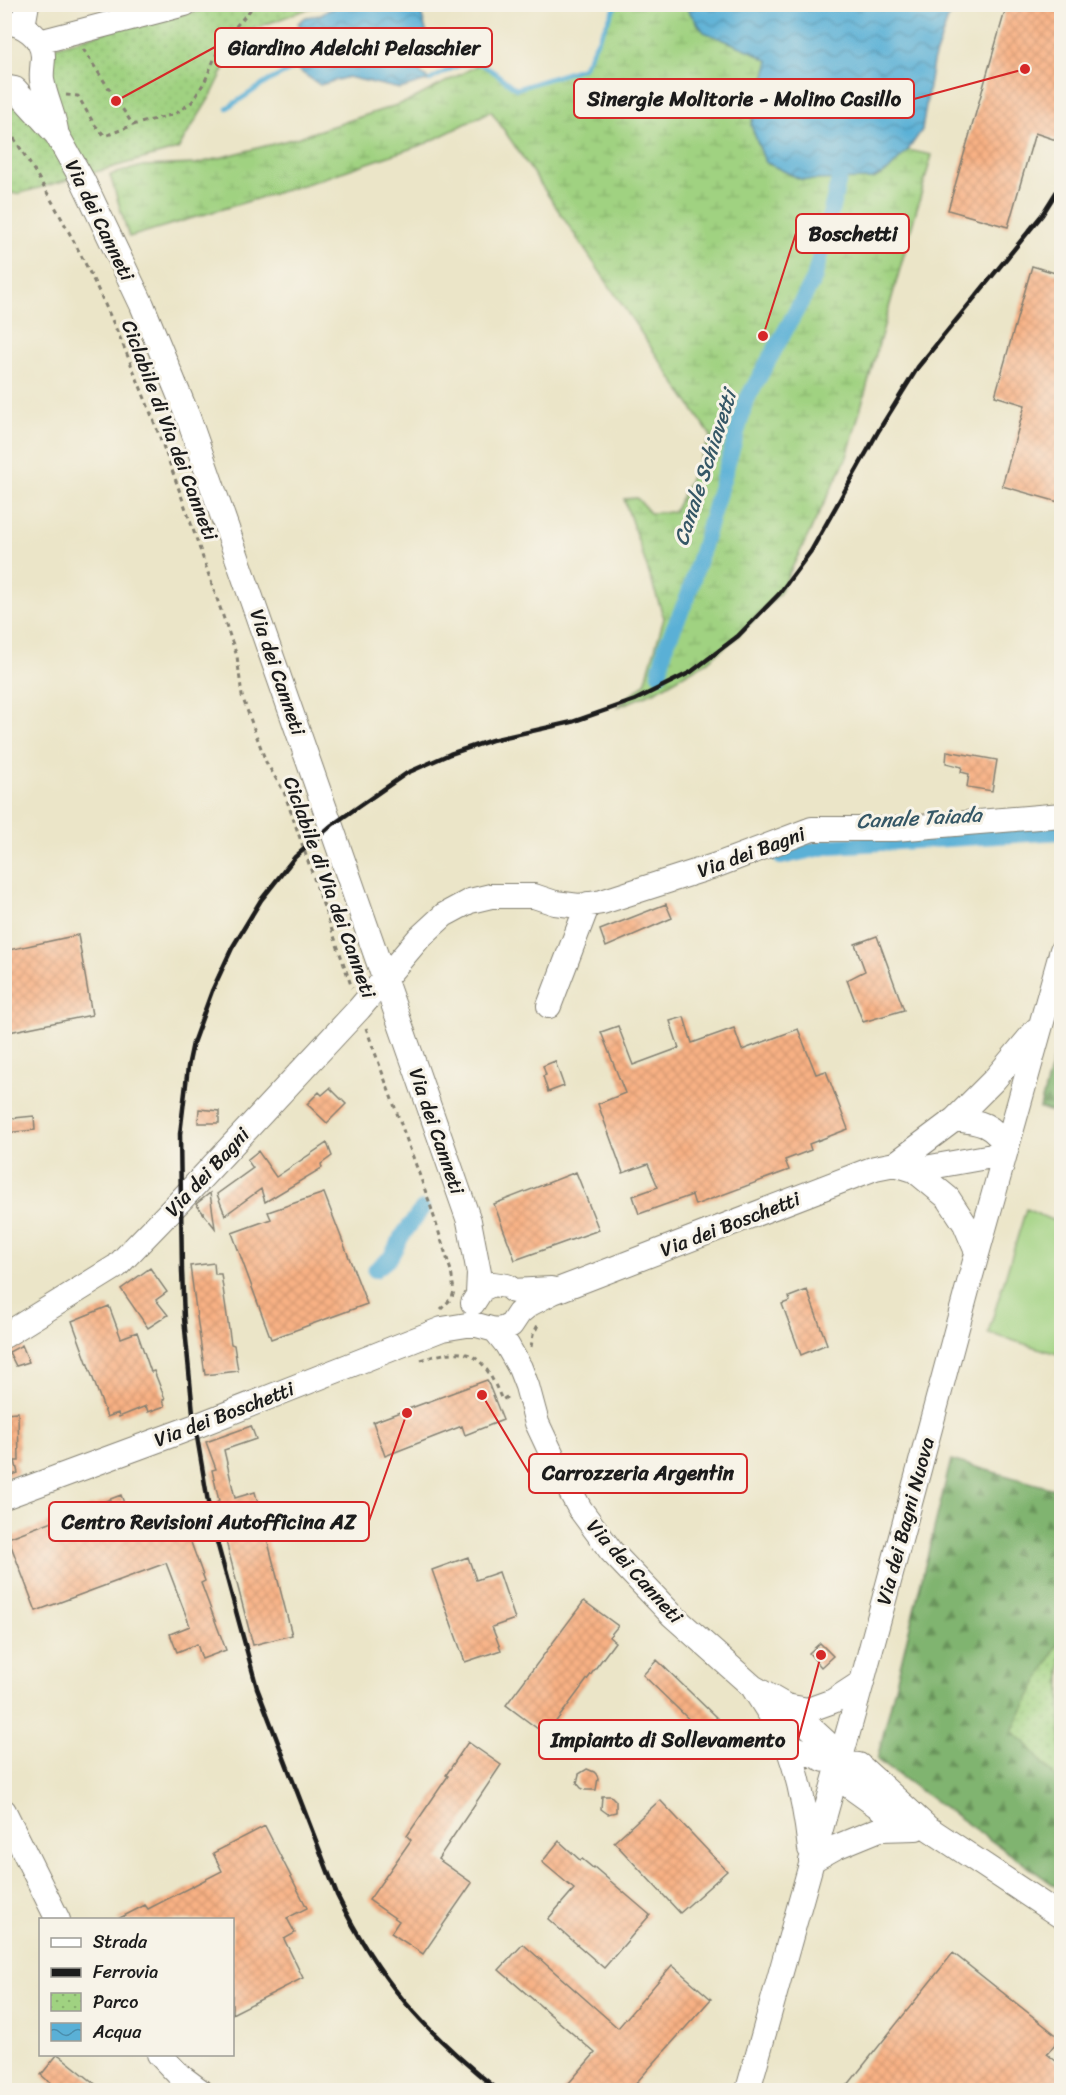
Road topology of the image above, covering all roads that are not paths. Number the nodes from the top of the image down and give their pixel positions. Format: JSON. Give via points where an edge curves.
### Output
{"nodes":[{"id":1,"x":12,"y":4,"type":"edge"},
{"id":2,"x":185,"y":4,"type":"edge"},
{"id":3,"x":20,"y":23,"type":"edge"},
{"id":4,"x":42,"y":69,"type":"junction"},
{"id":5,"x":10,"y":88,"type":"edge"},
{"id":6,"x":57,"y":135,"type":"junction"},
{"id":7,"x":1062,"y":815,"type":"edge"},
{"id":8,"x":584,"y":905,"type":"junction"},
{"id":9,"x":1062,"y":950,"type":"edge"},
{"id":10,"x":384,"y":979,"type":"junction"},
{"id":11,"x":549,"y":1006,"type":"dead end"},
{"id":12,"x":1040,"y":1026,"type":"junction"},
{"id":13,"x":955,"y":1119,"type":"junction"},
{"id":14,"x":1006,"y":1147,"type":"junction"},
{"id":15,"x":904,"y":1167,"type":"junction"},
{"id":16,"x":469,"y":1221,"type":"junction"},
{"id":17,"x":977,"y":1252,"type":"junction"},
{"id":18,"x":476,"y":1298,"type":"junction"},
{"id":19,"x":510,"y":1312,"type":"junction"},
{"id":20,"x":438,"y":1321,"type":"junction"},
{"id":21,"x":4,"y":1336,"type":"edge"},
{"id":22,"x":4,"y":1497,"type":"edge"},
{"id":23,"x":862,"y":1682,"type":"junction"},
{"id":24,"x":753,"y":1687,"type":"junction"},
{"id":25,"x":786,"y":1706,"type":"junction"},
{"id":26,"x":786,"y":1744,"type":"junction"},
{"id":27,"x":839,"y":1763,"type":"junction"},
{"id":28,"x":4,"y":1811,"type":"edge"},
{"id":29,"x":928,"y":1828,"type":"junction"},
{"id":30,"x":812,"y":1862,"type":"junction"},
{"id":31,"x":1062,"y":1917,"type":"edge"},
{"id":32,"x":57,"y":1918,"type":"edge"},
{"id":33,"x":160,"y":2056,"type":"edge"},
{"id":34,"x":199,"y":2091,"type":"edge"},
{"id":35,"x":748,"y":2091,"type":"edge"}],
"edges":[{"from":1,"to":3,"type":"street"},
{"from":2,"to":3,"type":"street"},
{"from":3,"to":4,"type":"street","name":"Via dei Canneti","via":[[43,54]]},
{"from":4,"to":5,"type":"street","via":[[30,82]]},
{"from":4,"to":6,"type":"street","name":"Via dei Canneti"},
{"from":5,"to":6,"type":"street","name":"Via dei Canneti"},
{"from":6,"to":10,"type":"street","name":"Via dei Canneti","via":[[142,305],[188,417]]},
{"from":7,"to":8,"type":"street","name":"Via dei Bagni","via":[[895,829],[812,829],[717,865]]},
{"from":8,"to":10,"type":"street","name":"Via dei Bagni","via":[[555,903],[534,896],[491,897],[470,902],[444,915]]},
{"from":8,"to":11,"type":"street"},
{"from":9,"to":12,"type":"street","name":"Via dei Bagni Nuova"},
{"from":10,"to":16,"type":"street","name":"Via dei Canneti"},
{"from":10,"to":21,"type":"street","name":"Via dei Bagni","via":[[117,1266]]},
{"from":12,"to":13,"type":"street","name":"Via dei Boschetti"},
{"from":12,"to":14,"type":"street","name":"Via dei Bagni Nuova"},
{"from":13,"to":14,"type":"street","via":[[985,1124],[998,1133]]},
{"from":13,"to":15,"type":"street","name":"Via dei Boschetti"},
{"from":14,"to":15,"type":"street","name":"Via dei Boschetti","via":[[992,1156]]},
{"from":14,"to":17,"type":"street","name":"Via dei Bagni Nuova"},
{"from":15,"to":17,"type":"street","via":[[948,1198]]},
{"from":15,"to":19,"type":"street","name":"Via dei Boschetti","via":[[875,1168],[566,1286]]},
{"from":16,"to":18,"type":"street","name":"Via dei Canneti","via":[[479,1273]]},
{"from":16,"to":19,"type":"street","name":"Via dei Canneti","via":[[492,1260]]},
{"from":17,"to":23,"type":"street","name":"Via dei Bagni Nuova"},
{"from":18,"to":19,"type":"street","name":"Via dei Boschetti","via":[[487,1286]]},
{"from":18,"to":19,"type":"street","via":[[476,1316]]},
{"from":18,"to":20,"type":"street","name":"Via dei Boschetti","via":[[467,1310]]},
{"from":19,"to":20,"type":"street","name":"Via dei Boschetti","via":[[473,1324]]},
{"from":19,"to":24,"type":"street","name":"Via dei Canneti","via":[[507,1345],[526,1367],[537,1424],[580,1509],[611,1551],[672,1615]]},
{"from":20,"to":22,"type":"street","name":"Via dei Boschetti","via":[[207,1422]]},
{"from":23,"to":25,"type":"street","name":"Via dei Canneti","via":[[833,1701],[808,1710]]},
{"from":23,"to":27,"type":"street","name":"Via dei Bagni Nuova"},
{"from":24,"to":25,"type":"street","name":"Via dei Canneti"},
{"from":24,"to":26,"type":"street","name":"Via dei Canneti"},
{"from":25,"to":27,"type":"street","name":"Via dei Canneti","via":[[826,1742]]},
{"from":26,"to":27,"type":"street"},
{"from":26,"to":30,"type":"street","name":"Via dei Canneti","via":[[798,1779]]},
{"from":27,"to":29,"type":"street","name":"Via dei Canneti","via":[[852,1788],[880,1808]]},
{"from":27,"to":30,"type":"street","name":"Via dei Bagni Nuova"},
{"from":28,"to":32,"type":"street"},
{"from":29,"to":30,"type":"street","via":[[880,1829],[836,1846]]},
{"from":29,"to":31,"type":"street","name":"Via dei Canneti"},
{"from":30,"to":35,"type":"street","name":"Via dei Bagni Nuova"},
{"from":33,"to":34,"type":"street"}]}
